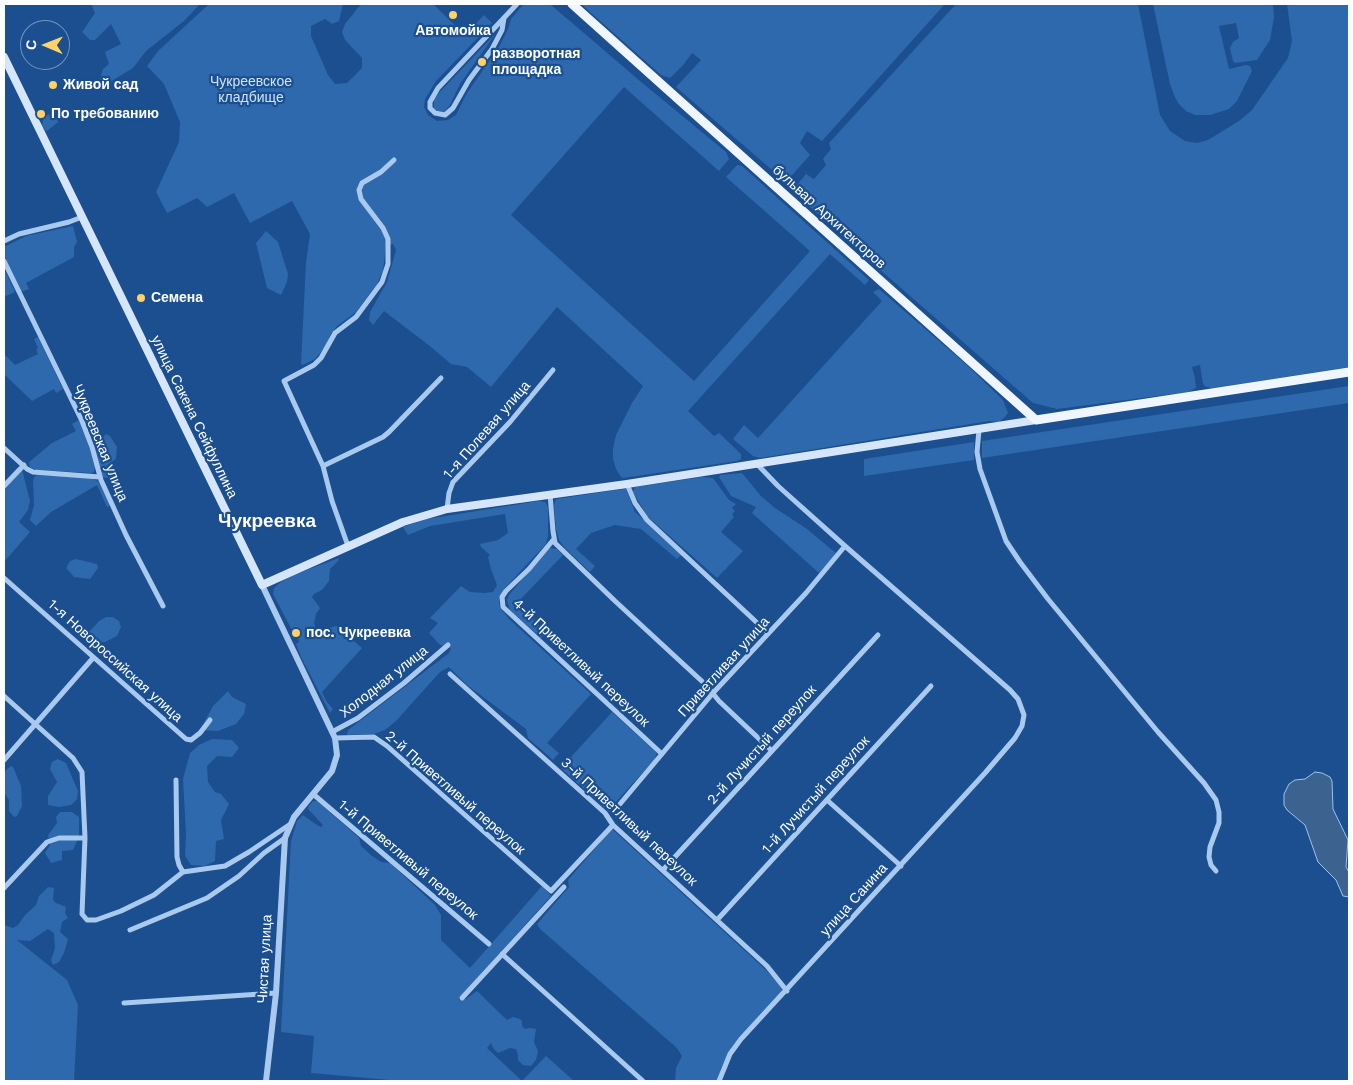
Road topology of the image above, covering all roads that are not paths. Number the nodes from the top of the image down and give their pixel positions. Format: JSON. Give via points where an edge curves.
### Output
{"nodes":[{"id":1,"x":517,"y":4,"type":"edge"},
{"id":2,"x":567,"y":4,"type":"edge"},
{"id":3,"x":572,"y":4,"type":"edge"},
{"id":4,"x":504,"y":18,"type":"junction"},
{"id":5,"x":604,"y":34,"type":"junction"},
{"id":6,"x":4,"y":57,"type":"edge"},
{"id":7,"x":394,"y":160,"type":"dead end"},
{"id":8,"x":82,"y":218,"type":"junction"},
{"id":9,"x":4,"y":241,"type":"edge"},
{"id":10,"x":4,"y":261,"type":"edge"},
{"id":11,"x":553,"y":370,"type":"dead end"},
{"id":12,"x":1349,"y":372,"type":"edge"},
{"id":13,"x":441,"y":378,"type":"dead end"},
{"id":14,"x":1036,"y":420,"type":"junction"},
{"id":15,"x":979,"y":430,"type":"junction"},
{"id":16,"x":4,"y":448,"type":"edge"},
{"id":17,"x":756,"y":464,"type":"junction"},
{"id":18,"x":24,"y":465,"type":"junction"},
{"id":19,"x":323,"y":466,"type":"junction"},
{"id":20,"x":100,"y":477,"type":"junction"},
{"id":21,"x":627,"y":484,"type":"junction"},
{"id":22,"x":4,"y":486,"type":"edge"},
{"id":23,"x":550,"y":494,"type":"junction"},
{"id":24,"x":447,"y":509,"type":"junction"},
{"id":25,"x":554,"y":539,"type":"junction"},
{"id":26,"x":348,"y":546,"type":"junction"},
{"id":27,"x":846,"y":546,"type":"junction"},
{"id":28,"x":4,"y":578,"type":"edge"},
{"id":29,"x":262,"y":585,"type":"junction"},
{"id":30,"x":163,"y":606,"type":"dead end"},
{"id":31,"x":768,"y":633,"type":"junction"},
{"id":32,"x":878,"y":635,"type":"dead end"},
{"id":33,"x":448,"y":645,"type":"dead end"},
{"id":34,"x":93,"y":658,"type":"junction"},
{"id":35,"x":450,"y":674,"type":"dead end"},
{"id":36,"x":931,"y":686,"type":"dead end"},
{"id":37,"x":713,"y":693,"type":"junction"},
{"id":38,"x":4,"y":696,"type":"edge"},
{"id":39,"x":210,"y":720,"type":"dead end"},
{"id":40,"x":36,"y":725,"type":"junction"},
{"id":41,"x":334,"y":736,"type":"junction"},
{"id":42,"x":772,"y":751,"type":"junction"},
{"id":43,"x":662,"y":754,"type":"junction"},
{"id":44,"x":4,"y":760,"type":"edge"},
{"id":45,"x":176,"y":780,"type":"dead end"},
{"id":46,"x":313,"y":794,"type":"junction"},
{"id":47,"x":827,"y":800,"type":"junction"},
{"id":48,"x":620,"y":804,"type":"dead end"},
{"id":49,"x":613,"y":824,"type":"junction"},
{"id":50,"x":289,"y":825,"type":"junction"},
{"id":51,"x":85,"y":838,"type":"junction"},
{"id":52,"x":285,"y":838,"type":"junction"},
{"id":53,"x":901,"y":866,"type":"junction"},
{"id":54,"x":663,"y":870,"type":"junction"},
{"id":55,"x":1216,"y":871,"type":"dead end"},
{"id":56,"x":183,"y":872,"type":"junction"},
{"id":57,"x":564,"y":887,"type":"dead end"},
{"id":58,"x":4,"y":888,"type":"edge"},
{"id":59,"x":717,"y":920,"type":"junction"},
{"id":60,"x":130,"y":930,"type":"dead end"},
{"id":61,"x":489,"y":944,"type":"dead end"},
{"id":62,"x":502,"y":954,"type":"junction"},
{"id":63,"x":787,"y":991,"type":"junction"},
{"id":64,"x":276,"y":994,"type":"junction"},
{"id":65,"x":462,"y":998,"type":"dead end"},
{"id":66,"x":124,"y":1003,"type":"dead end"},
{"id":67,"x":266,"y":1081,"type":"edge"},
{"id":68,"x":643,"y":1081,"type":"edge"},
{"id":69,"x":719,"y":1081,"type":"edge"}],
"edges":[{"from":1,"to":4,"type":"street"},
{"from":2,"to":5,"type":"main road","name":"бульвар Архитекторов"},
{"from":3,"to":5,"type":"main road","name":"бульвар Архитекторов"},
{"from":4,"to":4,"type":"street","via":[[433,94],[430,108],[435,113],[445,115],[450,112],[492,48],[502,30]]},
{"from":5,"to":14,"type":"main road","name":"бульвар Архитекторов"},
{"from":6,"to":8,"type":"main road","name":"улица Сакена Сейфуллина"},
{"from":7,"to":19,"type":"street","via":[[362,183],[359,190],[361,199],[388,240],[388,264],[382,282],[356,317],[335,333],[321,358],[284,381]]},
{"from":8,"to":9,"type":"street"},
{"from":8,"to":29,"type":"main road","name":"улица Сакена Сейфуллина"},
{"from":10,"to":20,"type":"street","name":"Чукреевская улица","via":[[82,422]]},
{"from":11,"to":24,"type":"street","name":"1-я Полевая улица","via":[[510,422],[453,482]]},
{"from":12,"to":14,"type":"main road"},
{"from":13,"to":19,"type":"street","via":[[383,437]]},
{"from":14,"to":15,"type":"main road"},
{"from":15,"to":17,"type":"main road"},
{"from":15,"to":55,"type":"street","via":[[977,452],[980,469],[1006,541],[1048,599],[1216,800],[1219,822],[1209,857]]},
{"from":16,"to":18,"type":"street"},
{"from":17,"to":21,"type":"main road"},
{"from":17,"to":27,"type":"street","name":"улица Санина"},
{"from":18,"to":20,"type":"street","via":[[37,473]]},
{"from":18,"to":22,"type":"street"},
{"from":19,"to":26,"type":"street"},
{"from":20,"to":30,"type":"street","name":"Чукреевская улица"},
{"from":21,"to":23,"type":"main road"},
{"from":21,"to":31,"type":"street","via":[[647,520]]},
{"from":23,"to":24,"type":"main road"},
{"from":23,"to":25,"type":"street"},
{"from":24,"to":26,"type":"main road","via":[[403,522]]},
{"from":25,"to":37,"type":"street"},
{"from":25,"to":43,"type":"street","name":"4-й Приветливый переулок","via":[[506,591],[502,597],[503,606]]},
{"from":26,"to":29,"type":"main road"},
{"from":27,"to":31,"type":"street","name":"Приветливая улица"},
{"from":27,"to":53,"type":"street","name":"улица Санина","via":[[999,680],[1018,699],[1024,715],[1015,738]]},
{"from":28,"to":34,"type":"street","name":"1-я Новороссийская улица"},
{"from":29,"to":41,"type":"street","name":"улица Сакена Сейфуллина"},
{"from":31,"to":37,"type":"street","name":"Приветливая улица"},
{"from":32,"to":42,"type":"street","name":"2-й Лучистый переулок"},
{"from":33,"to":41,"type":"street","name":"Холодная улица"},
{"from":34,"to":39,"type":"street","name":"1-я Новороссийская улица","via":[[186,739],[191,740],[200,734]]},
{"from":34,"to":40,"type":"street"},
{"from":35,"to":49,"type":"street","name":"3-й Приветливый переулок","via":[[605,813]]},
{"from":36,"to":47,"type":"street","name":"1-й Лучистый переулок"},
{"from":37,"to":42,"type":"street"},
{"from":37,"to":43,"type":"street","name":"Приветливая улица"},
{"from":38,"to":40,"type":"street"},
{"from":40,"to":44,"type":"street"},
{"from":40,"to":51,"type":"street","via":[[73,758],[82,772]]},
{"from":41,"to":46,"type":"street","name":"улица Сакена Сейфуллина","via":[[335,764]]},
{"from":41,"to":49,"type":"street","name":"2-й Приветливый переулок","via":[[374,736],[551,891]]},
{"from":42,"to":54,"type":"street","name":"2-й Лучистый переулок"},
{"from":43,"to":48,"type":"street","name":"Приветливая улица"},
{"from":45,"to":56,"type":"street","via":[[178,857]]},
{"from":46,"to":50,"type":"street","name":"улица Сакена Сейфуллина"},
{"from":46,"to":61,"type":"street","name":"1-й Приветливый переулок"},
{"from":47,"to":53,"type":"street"},
{"from":47,"to":59,"type":"street","name":"1-й Лучистый переулок"},
{"from":49,"to":54,"type":"street","name":"3-й Приветливый переулок"},
{"from":50,"to":52,"type":"street","name":"улица Сакена Сейфуллина"},
{"from":50,"to":56,"type":"street","via":[[225,866]]},
{"from":51,"to":56,"type":"street","via":[[82,906],[83,918],[91,921],[121,911],[154,894]]},
{"from":51,"to":58,"type":"street","via":[[59,838],[47,842]]},
{"from":52,"to":60,"type":"street","via":[[207,898]]},
{"from":52,"to":64,"type":"street","name":"Чистая улица"},
{"from":53,"to":63,"type":"street","name":"улица Санина"},
{"from":54,"to":59,"type":"street","name":"3-й Приветливый переулок"},
{"from":57,"to":62,"type":"street"},
{"from":59,"to":63,"type":"street","name":"3-й Приветливый переулок","via":[[767,966]]},
{"from":62,"to":65,"type":"street"},
{"from":62,"to":68,"type":"street"},
{"from":63,"to":69,"type":"street","name":"улица Санина","via":[[741,1039],[730,1054]]},
{"from":64,"to":66,"type":"street"},
{"from":64,"to":67,"type":"street","name":"Чистая улица"}]}
